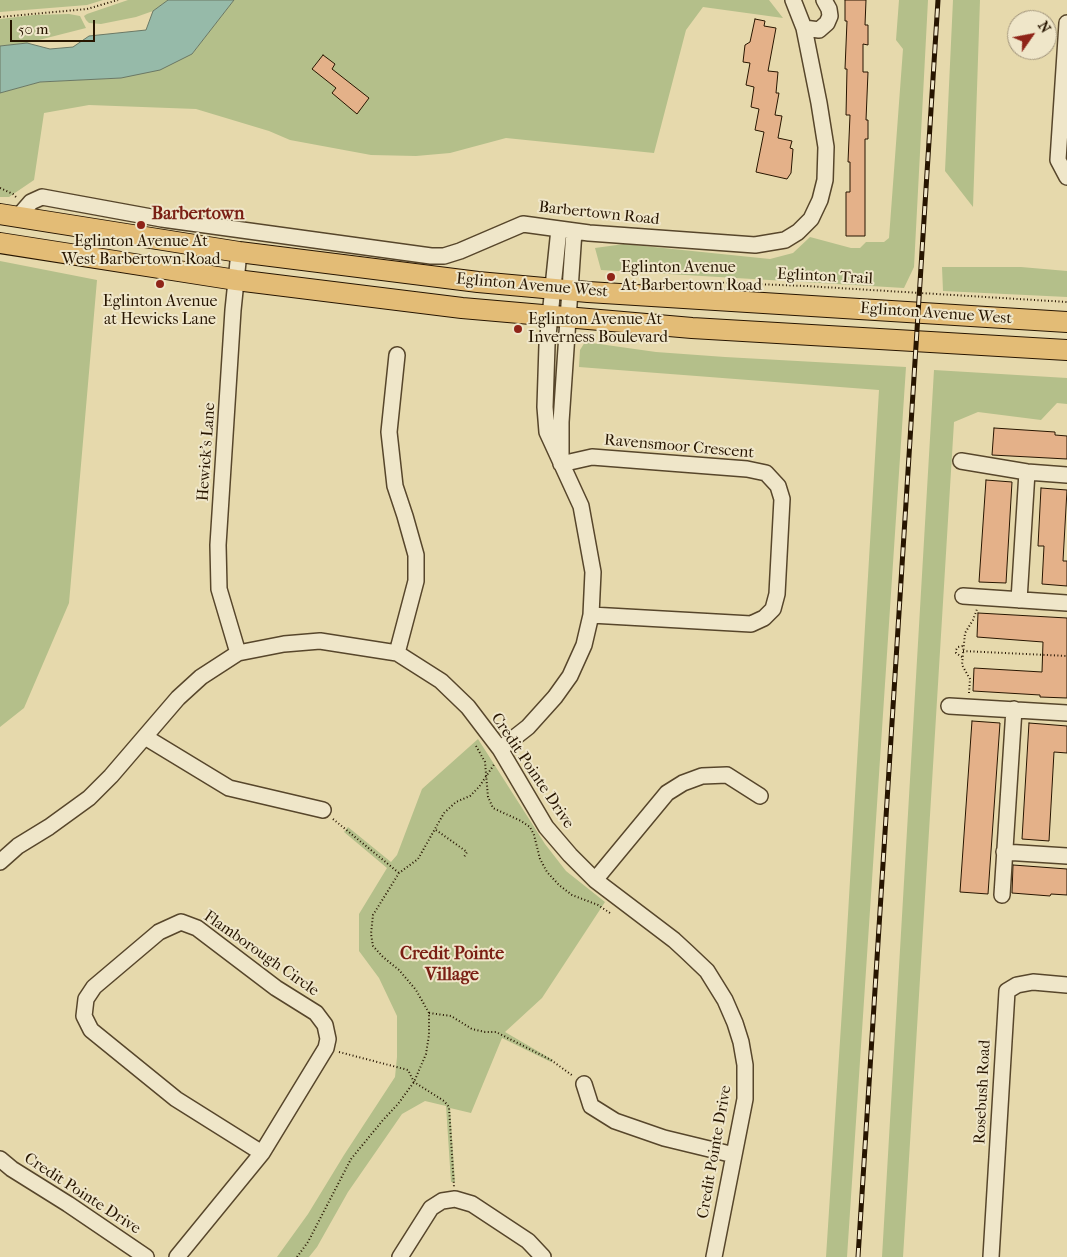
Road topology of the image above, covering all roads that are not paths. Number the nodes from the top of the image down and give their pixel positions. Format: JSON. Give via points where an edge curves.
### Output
{"nodes":[{"id":1,"x":793,"y":0,"type":"edge"},
{"id":2,"x":824,"y":0,"type":"edge"},
{"id":3,"x":1067,"y":23,"type":"edge"},
{"id":4,"x":804,"y":28,"type":"junction"},
{"id":5,"x":1067,"y":177,"type":"edge"},
{"id":6,"x":11,"y":210,"type":"edge"},
{"id":7,"x":566,"y":230,"type":"junction"},
{"id":8,"x":0,"y":243,"type":"edge"},
{"id":9,"x":238,"y":252,"type":"junction"},
{"id":10,"x":236,"y":280,"type":"junction"},
{"id":11,"x":561,"y":290,"type":"junction"},
{"id":12,"x":559,"y":317,"type":"junction"},
{"id":13,"x":1067,"y":322,"type":"edge"},
{"id":14,"x":1067,"y":350,"type":"edge"},
{"id":15,"x":397,"y":355,"type":"dead end"},
{"id":16,"x":961,"y":461,"type":"dead end"},
{"id":17,"x":561,"y":464,"type":"junction"},
{"id":18,"x":1027,"y":472,"type":"junction"},
{"id":19,"x":1067,"y":475,"type":"edge"},
{"id":20,"x":963,"y":596,"type":"dead end"},
{"id":21,"x":1019,"y":600,"type":"junction"},
{"id":22,"x":1067,"y":603,"type":"edge"},
{"id":23,"x":591,"y":615,"type":"junction"},
{"id":24,"x":397,"y":652,"type":"junction"},
{"id":25,"x":238,"y":653,"type":"junction"},
{"id":26,"x":949,"y":706,"type":"dead end"},
{"id":27,"x":1014,"y":710,"type":"junction"},
{"id":28,"x":1067,"y":713,"type":"edge"},
{"id":29,"x":145,"y":737,"type":"junction"},
{"id":30,"x":498,"y":755,"type":"junction"},
{"id":31,"x":760,"y":796,"type":"dead end"},
{"id":32,"x":323,"y":810,"type":"road end"},
{"id":33,"x":1004,"y":852,"type":"junction"},
{"id":34,"x":1067,"y":856,"type":"edge"},
{"id":35,"x":0,"y":862,"type":"edge"},
{"id":36,"x":595,"y":880,"type":"junction"},
{"id":37,"x":1002,"y":895,"type":"dead end"},
{"id":38,"x":1067,"y":985,"type":"edge"},
{"id":39,"x":584,"y":1084,"type":"road end"},
{"id":40,"x":262,"y":1153,"type":"junction"},
{"id":41,"x":734,"y":1156,"type":"junction"},
{"id":42,"x":0,"y":1159,"type":"edge"},
{"id":43,"x":146,"y":1257,"type":"edge"},
{"id":44,"x":177,"y":1257,"type":"edge"},
{"id":45,"x":400,"y":1257,"type":"edge"},
{"id":46,"x":543,"y":1257,"type":"edge"},
{"id":47,"x":714,"y":1257,"type":"edge"},
{"id":48,"x":991,"y":1257,"type":"edge"}],
"edges":[{"from":1,"to":4,"type":"street","name":"Barbertown Road"},
{"from":2,"to":4,"type":"street","via":[[830,16],[827,23],[820,30]]},
{"from":3,"to":5,"type":"street","via":[[1058,160]]},
{"from":4,"to":7,"type":"street","name":"Barbertown Road","via":[[826,147],[825,180],[820,200],[811,219],[798,232],[785,240],[755,245]]},
{"from":6,"to":7,"type":"street","name":"Barbertown Road","via":[[42,197],[162,219],[431,256],[460,251],[524,224]]},
{"from":6,"to":9,"type":"main road","name":"Eglinton Avenue West"},
{"from":7,"to":11,"type":"street"},
{"from":8,"to":10,"type":"main road","name":"Eglinton Avenue West"},
{"from":9,"to":10,"type":"street","name":"Hewick's Lane"},
{"from":9,"to":11,"type":"main road","name":"Eglinton Avenue West"},
{"from":10,"to":12,"type":"main road","name":"Eglinton Avenue West"},
{"from":10,"to":25,"type":"street","name":"Hewick's Lane","via":[[218,545],[219,589]]},
{"from":11,"to":12,"type":"street"},
{"from":11,"to":13,"type":"main road","name":"Eglinton Avenue West"},
{"from":12,"to":14,"type":"main road","name":"Eglinton Avenue West"},
{"from":12,"to":17,"type":"street"},
{"from":15,"to":24,"type":"street","via":[[389,432],[395,486],[416,555],[416,581]]},
{"from":16,"to":18,"type":"street"},
{"from":17,"to":23,"type":"street","via":[[580,506],[587,535],[593,572]]},
{"from":17,"to":23,"type":"street","name":"Ravensmoor Crescent","via":[[592,457],[747,469],[766,473],[778,486],[782,499],[778,594],[773,608],[764,618],[751,624]]},
{"from":18,"to":19,"type":"street"},
{"from":18,"to":21,"type":"street"},
{"from":20,"to":21,"type":"street"},
{"from":21,"to":22,"type":"street"},
{"from":23,"to":30,"type":"street","via":[[584,645],[570,676],[528,727]]},
{"from":24,"to":25,"type":"street","name":"Credit Pointe Drive","via":[[320,641]]},
{"from":24,"to":30,"type":"street","name":"Credit Pointe Drive","via":[[441,682],[468,707]]},
{"from":25,"to":29,"type":"street","name":"Credit Pointe Drive","via":[[178,698]]},
{"from":26,"to":27,"type":"street"},
{"from":27,"to":28,"type":"street"},
{"from":27,"to":33,"type":"street"},
{"from":29,"to":32,"type":"street","via":[[229,788]]},
{"from":29,"to":35,"type":"street","name":"Credit Pointe Drive","via":[[89,798]]},
{"from":30,"to":36,"type":"street","name":"Credit Pointe Drive","via":[[546,826]]},
{"from":31,"to":36,"type":"street","via":[[727,775],[702,776],[682,783],[667,793]]},
{"from":33,"to":34,"type":"street"},
{"from":33,"to":37,"type":"street"},
{"from":36,"to":41,"type":"street","name":"Credit Pointe Drive","via":[[680,946],[707,971],[725,1000],[746,1065],[745,1099]]},
{"from":38,"to":48,"type":"street","name":"Rosebush Road","via":[[1033,982],[1006,991]]},
{"from":39,"to":41,"type":"street","via":[[592,1106],[615,1121]]},
{"from":40,"to":40,"type":"street","name":"Flamborough Circle","via":[[326,1048],[325,1025],[316,1013],[276,988],[197,928],[181,922],[159,932],[94,987],[86,1000],[84,1016],[91,1030],[176,1098]]},
{"from":40,"to":44,"type":"street"},
{"from":41,"to":47,"type":"street","name":"Credit Pointe Drive"},
{"from":42,"to":43,"type":"street","name":"Credit Pointe Drive"},
{"from":45,"to":46,"type":"street","via":[[430,1208],[442,1201],[455,1199],[472,1204],[528,1241]]}]}
